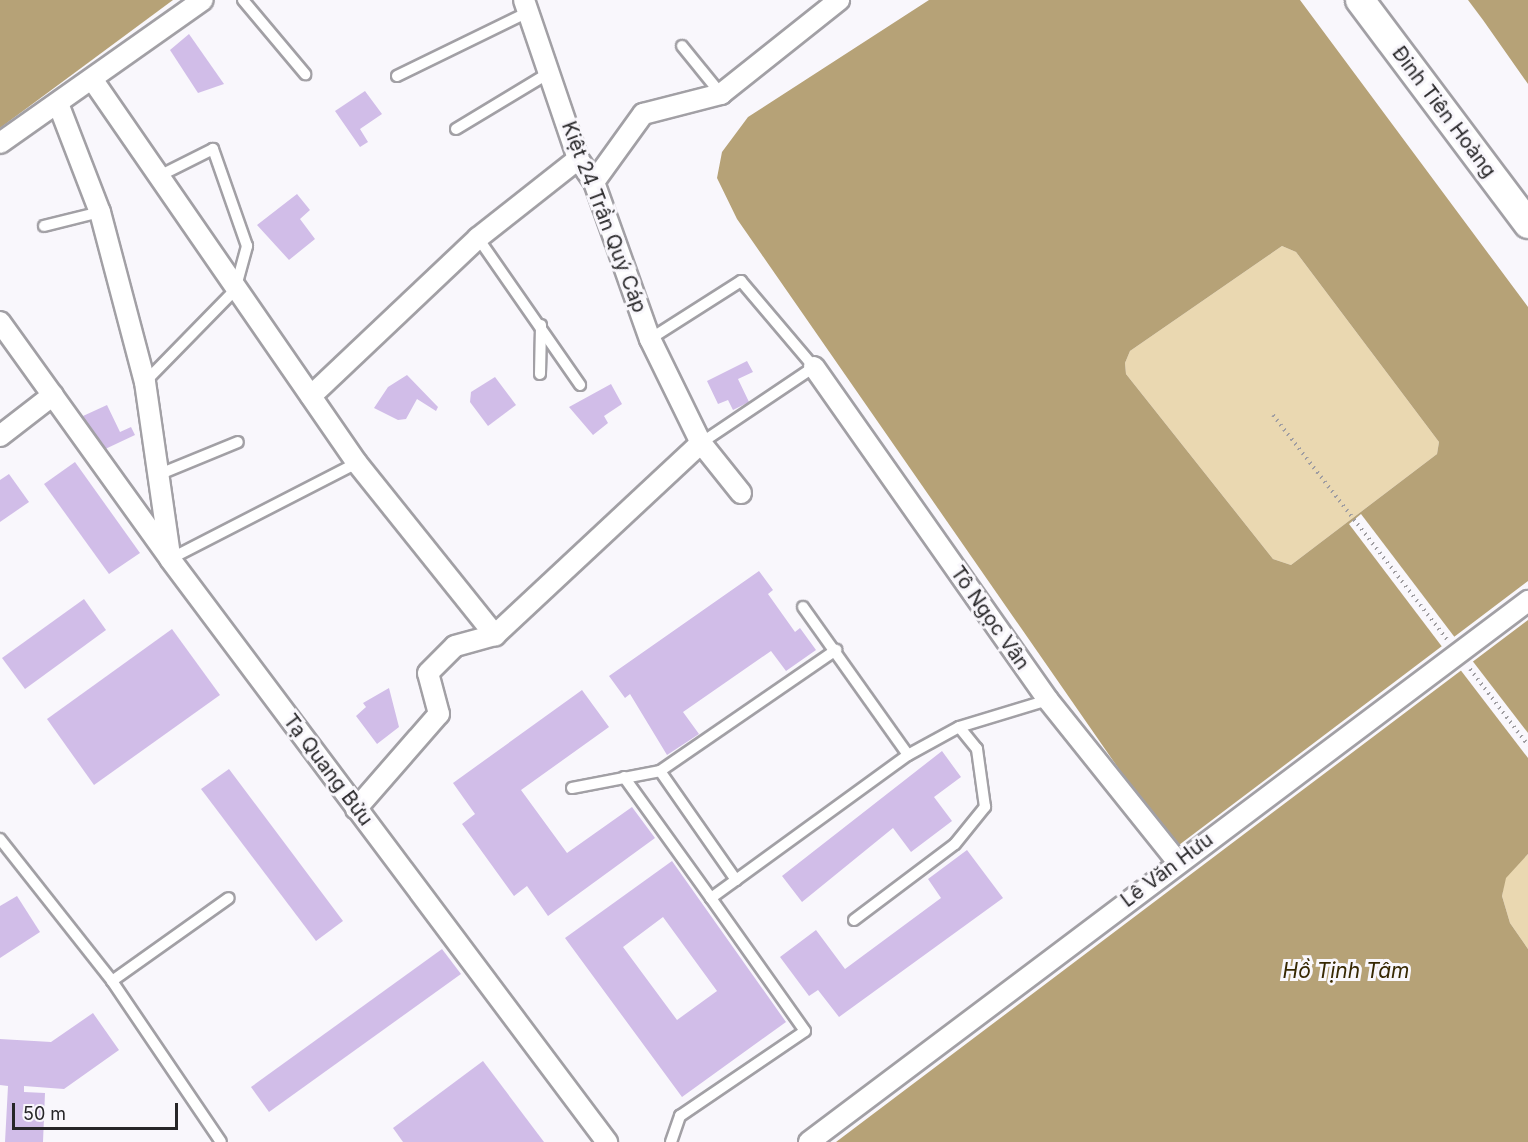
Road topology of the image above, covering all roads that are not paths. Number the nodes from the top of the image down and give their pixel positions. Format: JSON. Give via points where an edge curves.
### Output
{"nodes":[{"id":1,"x":203,"y":0,"type":"edge"},
{"id":2,"x":243,"y":0,"type":"edge"},
{"id":3,"x":839,"y":0,"type":"edge"},
{"id":4,"x":1360,"y":0,"type":"edge"},
{"id":5,"x":527,"y":5,"type":"edge"},
{"id":6,"x":682,"y":46,"type":"dead end"},
{"id":7,"x":552,"y":70,"type":"junction"},
{"id":8,"x":305,"y":74,"type":"dead end"},
{"id":9,"x":397,"y":76,"type":"dead end"},
{"id":10,"x":92,"y":79,"type":"junction"},
{"id":11,"x":721,"y":94,"type":"junction"},
{"id":12,"x":59,"y":106,"type":"junction"},
{"id":13,"x":456,"y":129,"type":"dead end"},
{"id":14,"x":0,"y":143,"type":"edge"},
{"id":15,"x":578,"y":159,"type":"junction"},
{"id":16,"x":161,"y":175,"type":"junction"},
{"id":17,"x":594,"y":182,"type":"junction"},
{"id":18,"x":100,"y":212,"type":"junction"},
{"id":19,"x":1528,"y":224,"type":"edge"},
{"id":20,"x":44,"y":226,"type":"dead end"},
{"id":21,"x":478,"y":238,"type":"junction"},
{"id":22,"x":235,"y":290,"type":"junction"},
{"id":23,"x":0,"y":322,"type":"edge"},
{"id":24,"x":541,"y":324,"type":"junction"},
{"id":25,"x":650,"y":339,"type":"junction"},
{"id":26,"x":814,"y":367,"type":"junction"},
{"id":27,"x":540,"y":374,"type":"dead end"},
{"id":28,"x":146,"y":382,"type":"junction"},
{"id":29,"x":580,"y":385,"type":"dead end"},
{"id":30,"x":53,"y":395,"type":"junction"},
{"id":31,"x":311,"y":396,"type":"junction"},
{"id":32,"x":0,"y":436,"type":"edge"},
{"id":33,"x":238,"y":442,"type":"dead end"},
{"id":34,"x":701,"y":444,"type":"junction"},
{"id":35,"x":357,"y":463,"type":"junction"},
{"id":36,"x":160,"y":474,"type":"junction"},
{"id":37,"x":741,"y":493,"type":"dead end"},
{"id":38,"x":170,"y":559,"type":"junction"},
{"id":39,"x":1528,"y":601,"type":"edge"},
{"id":40,"x":803,"y":607,"type":"dead end"},
{"id":41,"x":495,"y":635,"type":"junction"},
{"id":42,"x":836,"y":650,"type":"junction"},
{"id":43,"x":1048,"y":700,"type":"junction"},
{"id":44,"x":959,"y":727,"type":"junction"},
{"id":45,"x":908,"y":756,"type":"junction"},
{"id":46,"x":660,"y":771,"type":"junction"},
{"id":47,"x":624,"y":777,"type":"junction"},
{"id":48,"x":572,"y":788,"type":"dead end"},
{"id":49,"x":356,"y":809,"type":"junction"},
{"id":50,"x":0,"y":838,"type":"edge"},
{"id":51,"x":1177,"y":861,"type":"junction"},
{"id":52,"x":736,"y":880,"type":"junction"},
{"id":53,"x":229,"y":897,"type":"dead end"},
{"id":54,"x":711,"y":898,"type":"junction"},
{"id":55,"x":854,"y":920,"type":"dead end"},
{"id":56,"x":112,"y":981,"type":"junction"},
{"id":57,"x":221,"y":1142,"type":"edge"},
{"id":58,"x":607,"y":1142,"type":"edge"},
{"id":59,"x":671,"y":1142,"type":"edge"},
{"id":60,"x":809,"y":1142,"type":"edge"}],
"edges":[{"from":1,"to":10,"type":"street"},
{"from":2,"to":8,"type":"lane"},
{"from":3,"to":11,"type":"street"},
{"from":4,"to":19,"type":"main road","name":"Đinh Tiên Hoàng"},
{"from":5,"to":7,"type":"street","name":"Kiệt 24 Trần Quý Cáp"},
{"from":5,"to":9,"type":"lane"},
{"from":6,"to":11,"type":"lane"},
{"from":7,"to":13,"type":"lane"},
{"from":7,"to":15,"type":"street","name":"Kiệt 24 Trần Quý Cáp"},
{"from":10,"to":12,"type":"street"},
{"from":10,"to":16,"type":"street"},
{"from":11,"to":17,"type":"street","via":[[643,114]]},
{"from":12,"to":14,"type":"street"},
{"from":12,"to":18,"type":"street"},
{"from":15,"to":17,"type":"street","name":"Kiệt 24 Trần Quý Cáp"},
{"from":15,"to":21,"type":"street"},
{"from":16,"to":22,"type":"street"},
{"from":16,"to":22,"type":"lane","via":[[213,149],[247,246]]},
{"from":17,"to":25,"type":"street","name":"Kiệt 24 Trần Quý Cáp"},
{"from":18,"to":20,"type":"lane"},
{"from":18,"to":28,"type":"street"},
{"from":21,"to":24,"type":"lane"},
{"from":21,"to":31,"type":"street"},
{"from":22,"to":28,"type":"lane"},
{"from":22,"to":31,"type":"street"},
{"from":23,"to":30,"type":"street","name":"Tạ Quang Bửu"},
{"from":24,"to":27,"type":"lane"},
{"from":24,"to":29,"type":"lane"},
{"from":25,"to":26,"type":"lane","via":[[741,281]]},
{"from":25,"to":34,"type":"street","name":"Kiệt 24 Trần Quý Cáp"},
{"from":26,"to":34,"type":"lane"},
{"from":26,"to":43,"type":"street","name":"Tô Ngọc Vân"},
{"from":28,"to":36,"type":"street"},
{"from":30,"to":32,"type":"street"},
{"from":30,"to":38,"type":"street","name":"Tạ Quang Bửu"},
{"from":31,"to":35,"type":"street"},
{"from":33,"to":36,"type":"lane"},
{"from":34,"to":37,"type":"street","name":"Kiệt 24 Trần Quý Cáp"},
{"from":34,"to":41,"type":"street"},
{"from":35,"to":38,"type":"lane"},
{"from":35,"to":41,"type":"street"},
{"from":36,"to":38,"type":"street"},
{"from":38,"to":49,"type":"street","name":"Tạ Quang Bửu"},
{"from":39,"to":51,"type":"street","name":"Lê Văn Hưu"},
{"from":40,"to":42,"type":"lane"},
{"from":41,"to":49,"type":"street","via":[[455,646],[428,673],[439,714]]},
{"from":42,"to":45,"type":"lane"},
{"from":42,"to":46,"type":"lane"},
{"from":43,"to":44,"type":"lane"},
{"from":43,"to":51,"type":"street","name":"Tô Ngọc Vân"},
{"from":44,"to":45,"type":"lane"},
{"from":44,"to":55,"type":"lane","via":[[977,749],[985,807],[955,844]]},
{"from":45,"to":52,"type":"lane"},
{"from":46,"to":47,"type":"lane"},
{"from":46,"to":52,"type":"lane"},
{"from":47,"to":48,"type":"lane"},
{"from":47,"to":54,"type":"lane"},
{"from":49,"to":58,"type":"street","name":"Tạ Quang Bửu"},
{"from":50,"to":56,"type":"lane"},
{"from":51,"to":60,"type":"street","name":"Lê Văn Hưu"},
{"from":52,"to":54,"type":"lane"},
{"from":53,"to":56,"type":"lane"},
{"from":54,"to":59,"type":"lane","via":[[805,1031],[680,1116]]},
{"from":56,"to":57,"type":"lane"}]}
